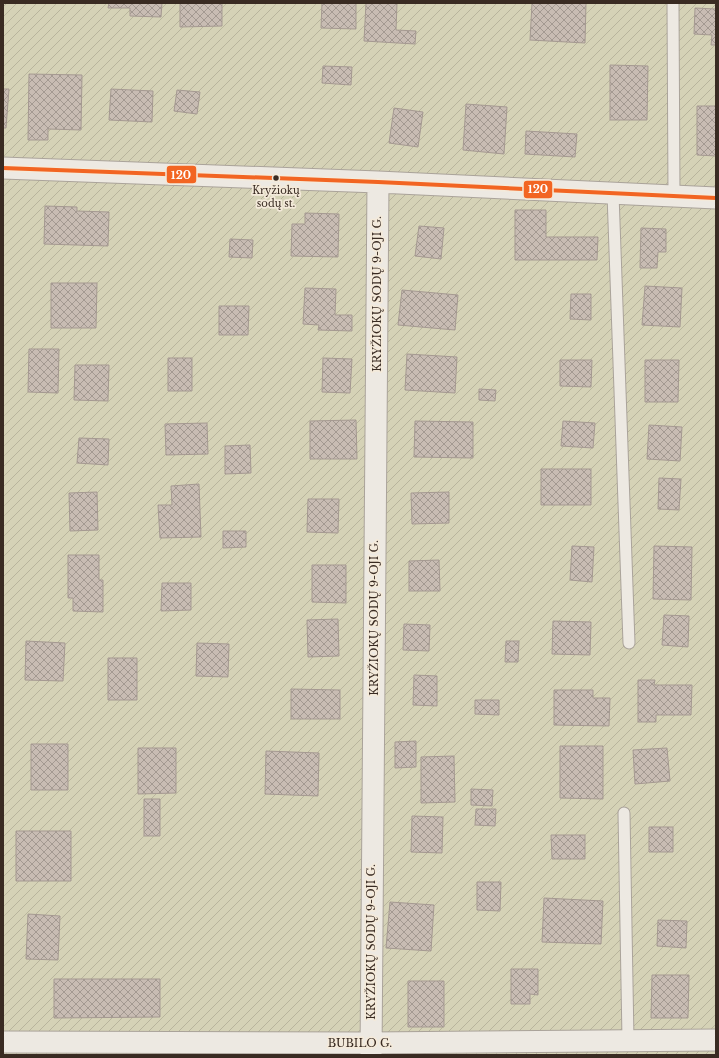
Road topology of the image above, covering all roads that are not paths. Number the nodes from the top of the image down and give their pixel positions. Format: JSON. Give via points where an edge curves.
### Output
{"nodes":[{"id":1,"x":673,"y":3,"type":"edge"},
{"id":2,"x":3,"y":168,"type":"edge"},
{"id":3,"x":378,"y":182,"type":"junction"},
{"id":4,"x":613,"y":194,"type":"junction"},
{"id":5,"x":674,"y":196,"type":"junction"},
{"id":6,"x":716,"y":198,"type":"edge"},
{"id":7,"x":629,"y":643,"type":"dead end"},
{"id":8,"x":624,"y":813,"type":"dead end"},
{"id":9,"x":628,"y":1040,"type":"junction"},
{"id":10,"x":716,"y":1040,"type":"edge"},
{"id":11,"x":3,"y":1042,"type":"edge"},
{"id":12,"x":371,"y":1049,"type":"edge"}],
"edges":[{"from":1,"to":5,"type":"lane"},
{"from":2,"to":3,"type":"street"},
{"from":3,"to":4,"type":"street"},
{"from":3,"to":12,"type":"street","name":"KRYŽIOKŲ SODŲ 9-OJI G."},
{"from":4,"to":5,"type":"street"},
{"from":4,"to":7,"type":"lane"},
{"from":5,"to":6,"type":"street"},
{"from":8,"to":9,"type":"lane"},
{"from":9,"to":10,"type":"street","name":"BUBILO G."},
{"from":9,"to":12,"type":"street","name":"BUBILO G."},
{"from":11,"to":12,"type":"street","name":"BUBILO G."}]}
